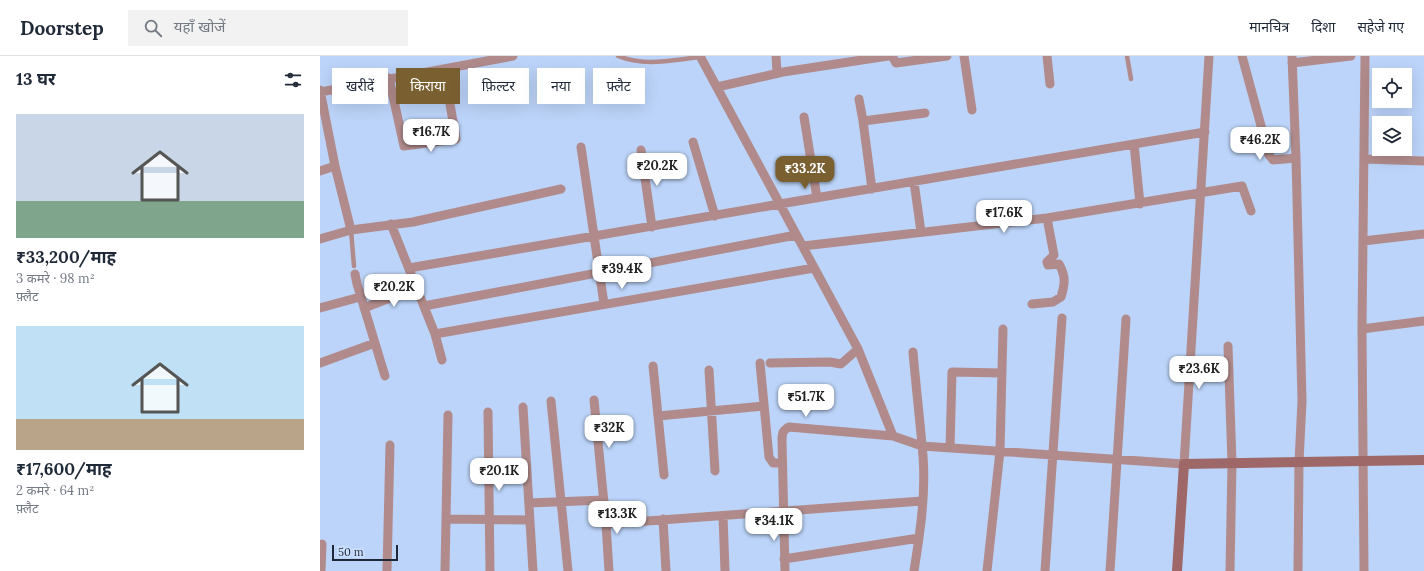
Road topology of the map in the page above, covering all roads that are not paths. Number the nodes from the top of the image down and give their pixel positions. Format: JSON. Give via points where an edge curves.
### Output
{"nodes":[{"id":1,"x":458,"y":56,"type":"edge"},
{"id":2,"x":513,"y":56,"type":"edge"},
{"id":3,"x":618,"y":56,"type":"edge"},
{"id":4,"x":700,"y":56,"type":"edge"},
{"id":5,"x":776,"y":56,"type":"edge"},
{"id":6,"x":888,"y":56,"type":"edge"},
{"id":7,"x":892,"y":56,"type":"edge"},
{"id":8,"x":942,"y":56,"type":"edge"},
{"id":9,"x":964,"y":56,"type":"edge"},
{"id":10,"x":1047,"y":56,"type":"edge"},
{"id":11,"x":1127,"y":56,"type":"edge"},
{"id":12,"x":1209,"y":56,"type":"edge"},
{"id":13,"x":1242,"y":56,"type":"edge"},
{"id":14,"x":1351,"y":56,"type":"edge"},
{"id":15,"x":1365,"y":56,"type":"edge"},
{"id":16,"x":832,"y":60,"type":"edge"},
{"id":17,"x":1292,"y":60,"type":"edge"},
{"id":18,"x":460,"y":66,"type":"junction"},
{"id":19,"x":449,"y":68,"type":"edge"},
{"id":20,"x":777,"y":73,"type":"junction"},
{"id":21,"x":396,"y":77,"type":"edge"},
{"id":22,"x":389,"y":78,"type":"junction"},
{"id":23,"x":1131,"y":79,"type":"dead end"},
{"id":24,"x":1050,"y":84,"type":"dead end"},
{"id":25,"x":717,"y":87,"type":"junction"},
{"id":26,"x":320,"y":91,"type":"edge"},
{"id":27,"x":859,"y":99,"type":"dead end"},
{"id":28,"x":450,"y":104,"type":"edge"},
{"id":29,"x":972,"y":110,"type":"dead end"},
{"id":30,"x":925,"y":113,"type":"dead end"},
{"id":31,"x":804,"y":117,"type":"dead end"},
{"id":32,"x":863,"y":121,"type":"junction"},
{"id":33,"x":1205,"y":132,"type":"junction"},
{"id":34,"x":693,"y":142,"type":"dead end"},
{"id":35,"x":1134,"y":144,"type":"junction"},
{"id":36,"x":581,"y":147,"type":"dead end"},
{"id":37,"x":641,"y":150,"type":"dead end"},
{"id":38,"x":1296,"y":158,"type":"junction"},
{"id":39,"x":1364,"y":159,"type":"junction"},
{"id":40,"x":1424,"y":161,"type":"edge"},
{"id":41,"x":335,"y":166,"type":"junction"},
{"id":42,"x":320,"y":171,"type":"edge"},
{"id":43,"x":914,"y":182,"type":"junction"},
{"id":44,"x":561,"y":189,"type":"dead end"},
{"id":45,"x":872,"y":189,"type":"junction"},
{"id":46,"x":1201,"y":194,"type":"junction"},
{"id":47,"x":817,"y":198,"type":"junction"},
{"id":48,"x":780,"y":204,"type":"junction"},
{"id":49,"x":1140,"y":204,"type":"junction"},
{"id":50,"x":1252,"y":211,"type":"dead end"},
{"id":51,"x":715,"y":216,"type":"junction"},
{"id":52,"x":1047,"y":218,"type":"junction"},
{"id":53,"x":391,"y":224,"type":"junction"},
{"id":54,"x":652,"y":227,"type":"junction"},
{"id":55,"x":351,"y":230,"type":"junction"},
{"id":56,"x":921,"y":232,"type":"junction"},
{"id":57,"x":1424,"y":234,"type":"edge"},
{"id":58,"x":796,"y":235,"type":"junction"},
{"id":59,"x":594,"y":236,"type":"junction"},
{"id":60,"x":320,"y":239,"type":"edge"},
{"id":61,"x":1363,"y":241,"type":"junction"},
{"id":62,"x":803,"y":246,"type":"junction"},
{"id":63,"x":409,"y":268,"type":"junction"},
{"id":64,"x":814,"y":268,"type":"junction"},
{"id":65,"x":354,"y":270,"type":"joint"},
{"id":66,"x":600,"y":272,"type":"junction"},
{"id":67,"x":416,"y":288,"type":"junction"},
{"id":68,"x":360,"y":297,"type":"junction"},
{"id":69,"x":604,"y":304,"type":"junction"},
{"id":70,"x":1032,"y":304,"type":"dead end"},
{"id":71,"x":424,"y":306,"type":"junction"},
{"id":72,"x":320,"y":308,"type":"edge"},
{"id":73,"x":364,"y":308,"type":"junction"},
{"id":74,"x":1062,"y":318,"type":"dead end"},
{"id":75,"x":1126,"y":319,"type":"dead end"},
{"id":76,"x":1424,"y":321,"type":"edge"},
{"id":77,"x":1003,"y":329,"type":"dead end"},
{"id":78,"x":1362,"y":329,"type":"junction"},
{"id":79,"x":435,"y":334,"type":"junction"},
{"id":80,"x":375,"y":343,"type":"junction"},
{"id":81,"x":1228,"y":346,"type":"dead end"},
{"id":82,"x":858,"y":349,"type":"junction"},
{"id":83,"x":913,"y":352,"type":"dead end"},
{"id":84,"x":442,"y":360,"type":"dead end"},
{"id":85,"x":320,"y":363,"type":"edge"},
{"id":86,"x":760,"y":363,"type":"dead end"},
{"id":87,"x":770,"y":363,"type":"dead end"},
{"id":88,"x":653,"y":366,"type":"dead end"},
{"id":89,"x":709,"y":370,"type":"dead end"},
{"id":90,"x":1002,"y":373,"type":"junction"},
{"id":91,"x":385,"y":376,"type":"dead end"},
{"id":92,"x":594,"y":400,"type":"dead end"},
{"id":93,"x":551,"y":401,"type":"dead end"},
{"id":94,"x":764,"y":406,"type":"junction"},
{"id":95,"x":523,"y":407,"type":"dead end"},
{"id":96,"x":710,"y":411,"type":"junction"},
{"id":97,"x":488,"y":412,"type":"dead end"},
{"id":98,"x":448,"y":415,"type":"dead end"},
{"id":99,"x":658,"y":416,"type":"junction"},
{"id":100,"x":893,"y":436,"type":"junction"},
{"id":101,"x":390,"y":445,"type":"dead end"},
{"id":102,"x":922,"y":446,"type":"junction"},
{"id":103,"x":950,"y":448,"type":"junction"},
{"id":104,"x":1000,"y":451,"type":"junction"},
{"id":105,"x":1053,"y":455,"type":"junction"},
{"id":106,"x":1117,"y":459,"type":"junction"},
{"id":107,"x":1424,"y":460,"type":"edge"},
{"id":108,"x":1364,"y":461,"type":"junction"},
{"id":109,"x":1299,"y":462,"type":"junction"},
{"id":110,"x":782,"y":463,"type":"junction"},
{"id":111,"x":1232,"y":463,"type":"junction"},
{"id":112,"x":1184,"y":464,"type":"junction"},
{"id":113,"x":715,"y":471,"type":"dead end"},
{"id":114,"x":664,"y":475,"type":"dead end"},
{"id":115,"x":604,"y":500,"type":"junction"},
{"id":116,"x":922,"y":501,"type":"junction"},
{"id":117,"x":561,"y":502,"type":"junction"},
{"id":118,"x":529,"y":503,"type":"junction"},
{"id":119,"x":784,"y":512,"type":"junction"},
{"id":120,"x":723,"y":516,"type":"junction"},
{"id":121,"x":446,"y":519,"type":"junction"},
{"id":122,"x":663,"y":519,"type":"junction"},
{"id":123,"x":489,"y":520,"type":"junction"},
{"id":124,"x":530,"y":520,"type":"junction"},
{"id":125,"x":606,"y":524,"type":"junction"},
{"id":126,"x":919,"y":538,"type":"junction"},
{"id":127,"x":322,"y":544,"type":"dead end"},
{"id":128,"x":784,"y":559,"type":"junction"},
{"id":129,"x":321,"y":571,"type":"edge"},
{"id":130,"x":387,"y":571,"type":"edge"},
{"id":131,"x":445,"y":571,"type":"edge"},
{"id":132,"x":490,"y":571,"type":"edge"},
{"id":133,"x":533,"y":571,"type":"edge"},
{"id":134,"x":568,"y":571,"type":"edge"},
{"id":135,"x":608,"y":571,"type":"edge"},
{"id":136,"x":666,"y":571,"type":"edge"},
{"id":137,"x":725,"y":571,"type":"edge"},
{"id":138,"x":785,"y":571,"type":"edge"},
{"id":139,"x":914,"y":571,"type":"edge"},
{"id":140,"x":987,"y":571,"type":"edge"},
{"id":141,"x":1044,"y":571,"type":"edge"},
{"id":142,"x":1110,"y":571,"type":"edge"},
{"id":143,"x":1178,"y":571,"type":"edge"},
{"id":144,"x":1230,"y":571,"type":"edge"},
{"id":145,"x":1298,"y":571,"type":"edge"},
{"id":146,"x":1364,"y":571,"type":"edge"}],
"edges":[{"from":1,"to":18,"type":"street"},
{"from":2,"to":18,"type":"street"},
{"from":3,"to":4,"type":"lane","via":[[644,63]]},
{"from":4,"to":25,"type":"street"},
{"from":5,"to":20,"type":"street"},
{"from":6,"to":16,"type":"street"},
{"from":7,"to":8,"type":"street","via":[[896,63]]},
{"from":9,"to":29,"type":"street"},
{"from":10,"to":24,"type":"street"},
{"from":11,"to":23,"type":"lane"},
{"from":12,"to":33,"type":"street"},
{"from":13,"to":38,"type":"street","via":[[1269,155],[1273,160]]},
{"from":14,"to":17,"type":"street"},
{"from":15,"to":39,"type":"street"},
{"from":16,"to":20,"type":"street"},
{"from":17,"to":38,"type":"street"},
{"from":18,"to":19,"type":"street"},
{"from":20,"to":25,"type":"street"},
{"from":21,"to":22,"type":"street"},
{"from":22,"to":26,"type":"street"},
{"from":22,"to":28,"type":"street","via":[[404,146],[456,139]]},
{"from":25,"to":48,"type":"street"},
{"from":26,"to":41,"type":"street"},
{"from":27,"to":32,"type":"street"},
{"from":30,"to":32,"type":"street"},
{"from":31,"to":47,"type":"street"},
{"from":32,"to":45,"type":"street"},
{"from":33,"to":35,"type":"street"},
{"from":33,"to":46,"type":"street"},
{"from":34,"to":51,"type":"street"},
{"from":35,"to":43,"type":"street"},
{"from":35,"to":49,"type":"street"},
{"from":36,"to":59,"type":"street"},
{"from":37,"to":54,"type":"street"},
{"from":38,"to":109,"type":"street","via":[[1302,401]]},
{"from":39,"to":40,"type":"street"},
{"from":39,"to":61,"type":"street"},
{"from":41,"to":42,"type":"street"},
{"from":41,"to":55,"type":"street"},
{"from":43,"to":45,"type":"street"},
{"from":43,"to":56,"type":"street"},
{"from":44,"to":53,"type":"street","via":[[413,222]]},
{"from":45,"to":47,"type":"street"},
{"from":46,"to":49,"type":"street"},
{"from":46,"to":50,"type":"street","via":[[1242,186]]},
{"from":46,"to":112,"type":"street"},
{"from":47,"to":48,"type":"street"},
{"from":48,"to":51,"type":"street"},
{"from":48,"to":58,"type":"street"},
{"from":49,"to":52,"type":"street"},
{"from":51,"to":54,"type":"street"},
{"from":52,"to":56,"type":"street"},
{"from":52,"to":70,"type":"street","via":[[1054,255],[1047,262],[1048,265],[1059,264],[1065,284],[1061,297],[1053,302]]},
{"from":53,"to":55,"type":"street"},
{"from":53,"to":63,"type":"street"},
{"from":54,"to":59,"type":"street"},
{"from":55,"to":60,"type":"street"},
{"from":55,"to":65,"type":"lane"},
{"from":56,"to":62,"type":"street"},
{"from":57,"to":61,"type":"street"},
{"from":58,"to":62,"type":"street"},
{"from":58,"to":66,"type":"street"},
{"from":59,"to":63,"type":"street"},
{"from":59,"to":66,"type":"street"},
{"from":61,"to":78,"type":"street"},
{"from":62,"to":64,"type":"street"},
{"from":63,"to":67,"type":"street"},
{"from":64,"to":69,"type":"street"},
{"from":64,"to":82,"type":"street"},
{"from":65,"to":68,"type":"street"},
{"from":66,"to":69,"type":"street"},
{"from":66,"to":71,"type":"street"},
{"from":67,"to":71,"type":"street"},
{"from":67,"to":73,"type":"street"},
{"from":68,"to":72,"type":"street"},
{"from":68,"to":73,"type":"street"},
{"from":69,"to":79,"type":"street"},
{"from":71,"to":79,"type":"street"},
{"from":73,"to":80,"type":"street"},
{"from":74,"to":105,"type":"street"},
{"from":75,"to":106,"type":"street"},
{"from":76,"to":78,"type":"street"},
{"from":77,"to":90,"type":"street"},
{"from":78,"to":108,"type":"street"},
{"from":79,"to":84,"type":"street"},
{"from":80,"to":85,"type":"street"},
{"from":80,"to":91,"type":"street"},
{"from":81,"to":111,"type":"street"},
{"from":82,"to":87,"type":"street","via":[[841,364]]},
{"from":82,"to":100,"type":"street"},
{"from":83,"to":102,"type":"street"},
{"from":86,"to":94,"type":"street"},
{"from":88,"to":99,"type":"street"},
{"from":89,"to":96,"type":"street"},
{"from":90,"to":103,"type":"street","via":[[952,372]]},
{"from":90,"to":104,"type":"street"},
{"from":92,"to":115,"type":"street"},
{"from":93,"to":117,"type":"street"},
{"from":94,"to":96,"type":"street"},
{"from":94,"to":110,"type":"street","via":[[769,458],[773,463]]},
{"from":95,"to":118,"type":"street"},
{"from":96,"to":99,"type":"street"},
{"from":96,"to":113,"type":"street"},
{"from":97,"to":123,"type":"street"},
{"from":98,"to":121,"type":"street"},
{"from":99,"to":114,"type":"street"},
{"from":100,"to":102,"type":"street"},
{"from":100,"to":110,"type":"street","via":[[789,427],[782,433]]},
{"from":101,"to":130,"type":"street"},
{"from":102,"to":103,"type":"street"},
{"from":102,"to":116,"type":"street"},
{"from":103,"to":104,"type":"street"},
{"from":104,"to":105,"type":"street"},
{"from":104,"to":140,"type":"street"},
{"from":105,"to":106,"type":"street"},
{"from":105,"to":141,"type":"street"},
{"from":106,"to":112,"type":"street"},
{"from":106,"to":142,"type":"street"},
{"from":107,"to":108,"type":"street"},
{"from":108,"to":109,"type":"street"},
{"from":108,"to":146,"type":"street"},
{"from":109,"to":111,"type":"street"},
{"from":109,"to":145,"type":"street"},
{"from":110,"to":119,"type":"street"},
{"from":111,"to":112,"type":"street"},
{"from":111,"to":144,"type":"street"},
{"from":112,"to":143,"type":"street"},
{"from":115,"to":117,"type":"street"},
{"from":115,"to":125,"type":"street"},
{"from":116,"to":119,"type":"street"},
{"from":116,"to":126,"type":"street"},
{"from":117,"to":118,"type":"street"},
{"from":117,"to":134,"type":"street"},
{"from":118,"to":124,"type":"street"},
{"from":119,"to":120,"type":"street"},
{"from":119,"to":128,"type":"street"},
{"from":120,"to":122,"type":"street"},
{"from":120,"to":137,"type":"street"},
{"from":121,"to":123,"type":"street"},
{"from":121,"to":131,"type":"street"},
{"from":122,"to":125,"type":"street"},
{"from":122,"to":136,"type":"street"},
{"from":123,"to":124,"type":"street"},
{"from":123,"to":132,"type":"street"},
{"from":124,"to":133,"type":"street"},
{"from":125,"to":135,"type":"street"},
{"from":126,"to":128,"type":"street"},
{"from":126,"to":139,"type":"street"},
{"from":127,"to":129,"type":"street"},
{"from":128,"to":138,"type":"street"}]}
